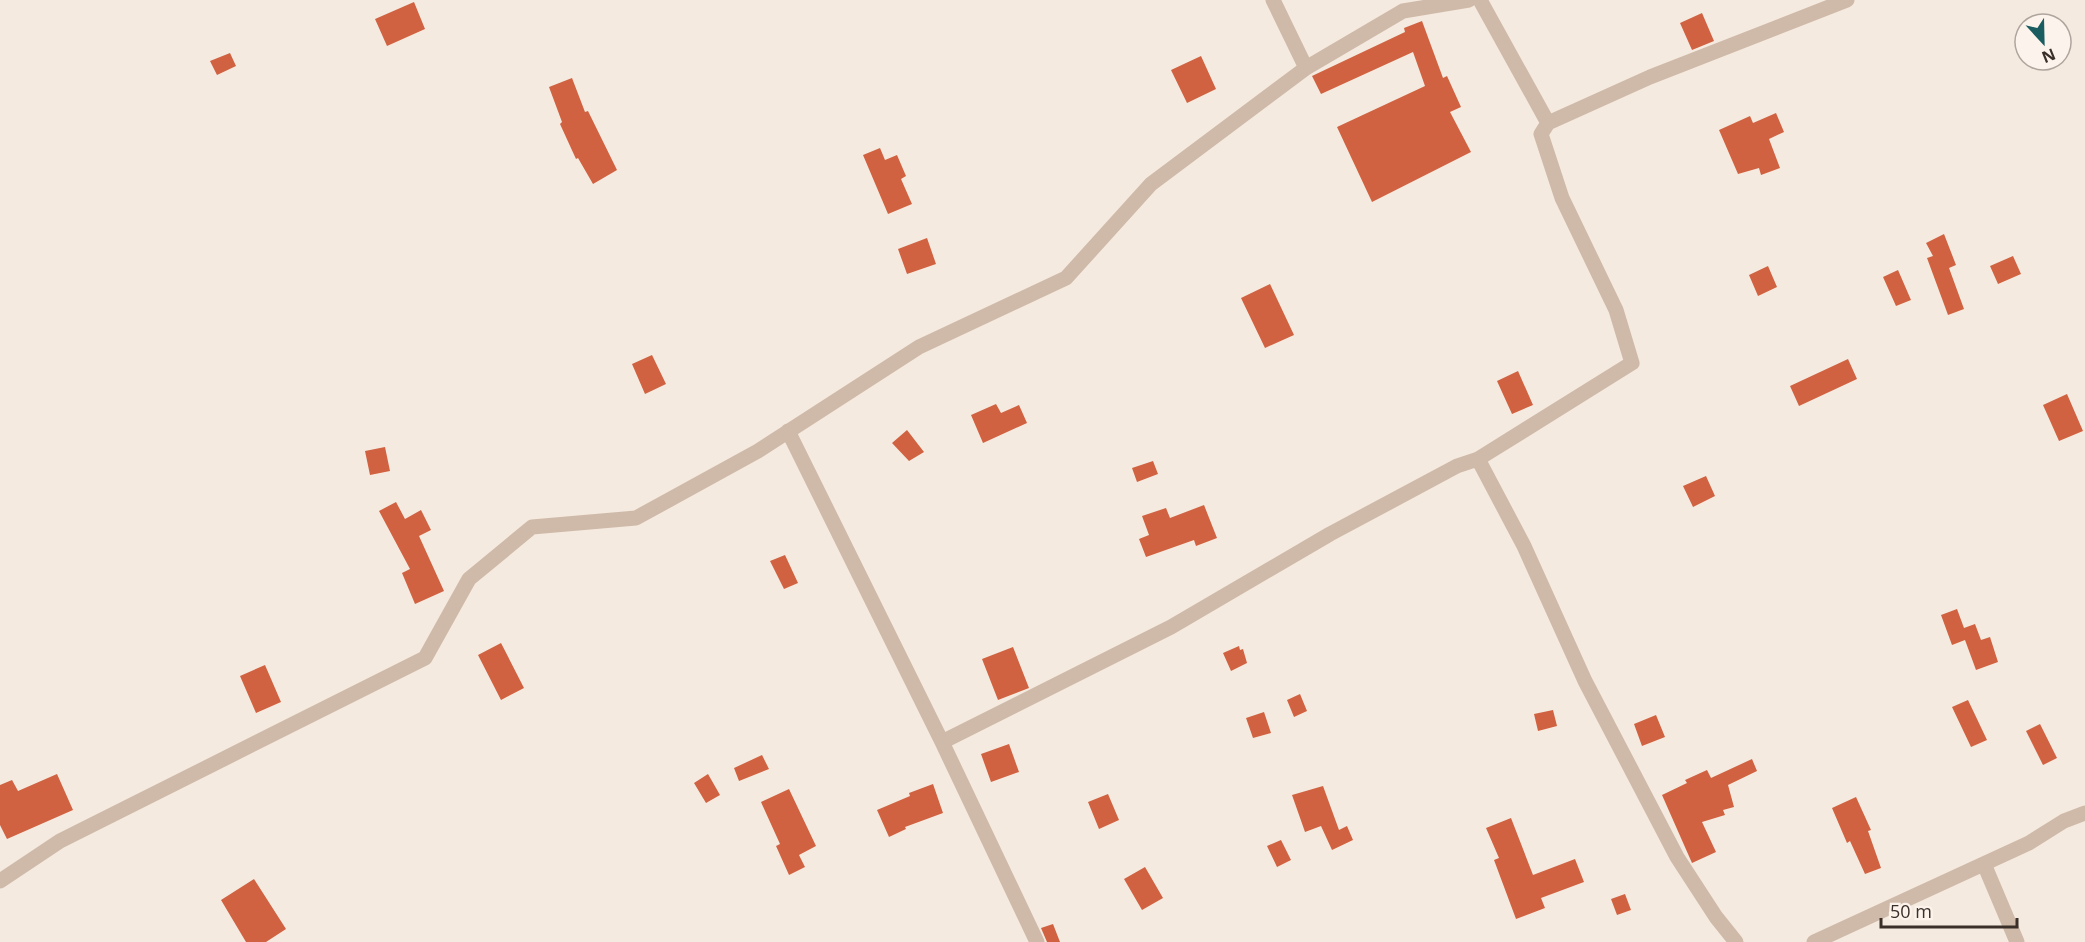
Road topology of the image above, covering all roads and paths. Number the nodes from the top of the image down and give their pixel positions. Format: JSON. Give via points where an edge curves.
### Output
{"nodes":[{"id":1,"x":1273,"y":0,"type":"edge"},
{"id":2,"x":1469,"y":0,"type":"edge"},
{"id":3,"x":1479,"y":0,"type":"edge"},
{"id":4,"x":1847,"y":0,"type":"edge"},
{"id":5,"x":1306,"y":68,"type":"junction"},
{"id":6,"x":1548,"y":123,"type":"junction"},
{"id":7,"x":788,"y":431,"type":"junction"},
{"id":8,"x":1478,"y":459,"type":"junction"},
{"id":9,"x":942,"y":742,"type":"junction"},
{"id":10,"x":2085,"y":813,"type":"edge"},
{"id":11,"x":1984,"y":864,"type":"junction"},
{"id":12,"x":0,"y":880,"type":"edge"},
{"id":13,"x":1037,"y":942,"type":"edge"},
{"id":14,"x":1736,"y":942,"type":"edge"},
{"id":15,"x":1814,"y":942,"type":"edge"},
{"id":16,"x":2017,"y":942,"type":"edge"}],
"edges":[{"from":1,"to":5,"type":"street"},
{"from":2,"to":5,"type":"street","via":[[1403,11]]},
{"from":3,"to":6,"type":"street"},
{"from":4,"to":6,"type":"street","via":[[1650,77]]},
{"from":5,"to":7,"type":"street","via":[[1151,184],[1066,278],[919,347]]},
{"from":6,"to":8,"type":"street","via":[[1541,134],[1562,198],[1616,310],[1632,363]]},
{"from":7,"to":9,"type":"street"},
{"from":7,"to":12,"type":"street","via":[[636,518],[532,527],[469,579],[425,658],[60,841]]},
{"from":8,"to":9,"type":"street","via":[[1456,466],[1330,534],[1171,627]]},
{"from":8,"to":14,"type":"street","via":[[1524,546],[1585,681],[1677,857]]},
{"from":9,"to":13,"type":"street"},
{"from":10,"to":11,"type":"street"},
{"from":11,"to":15,"type":"street"},
{"from":11,"to":16,"type":"street"}]}
